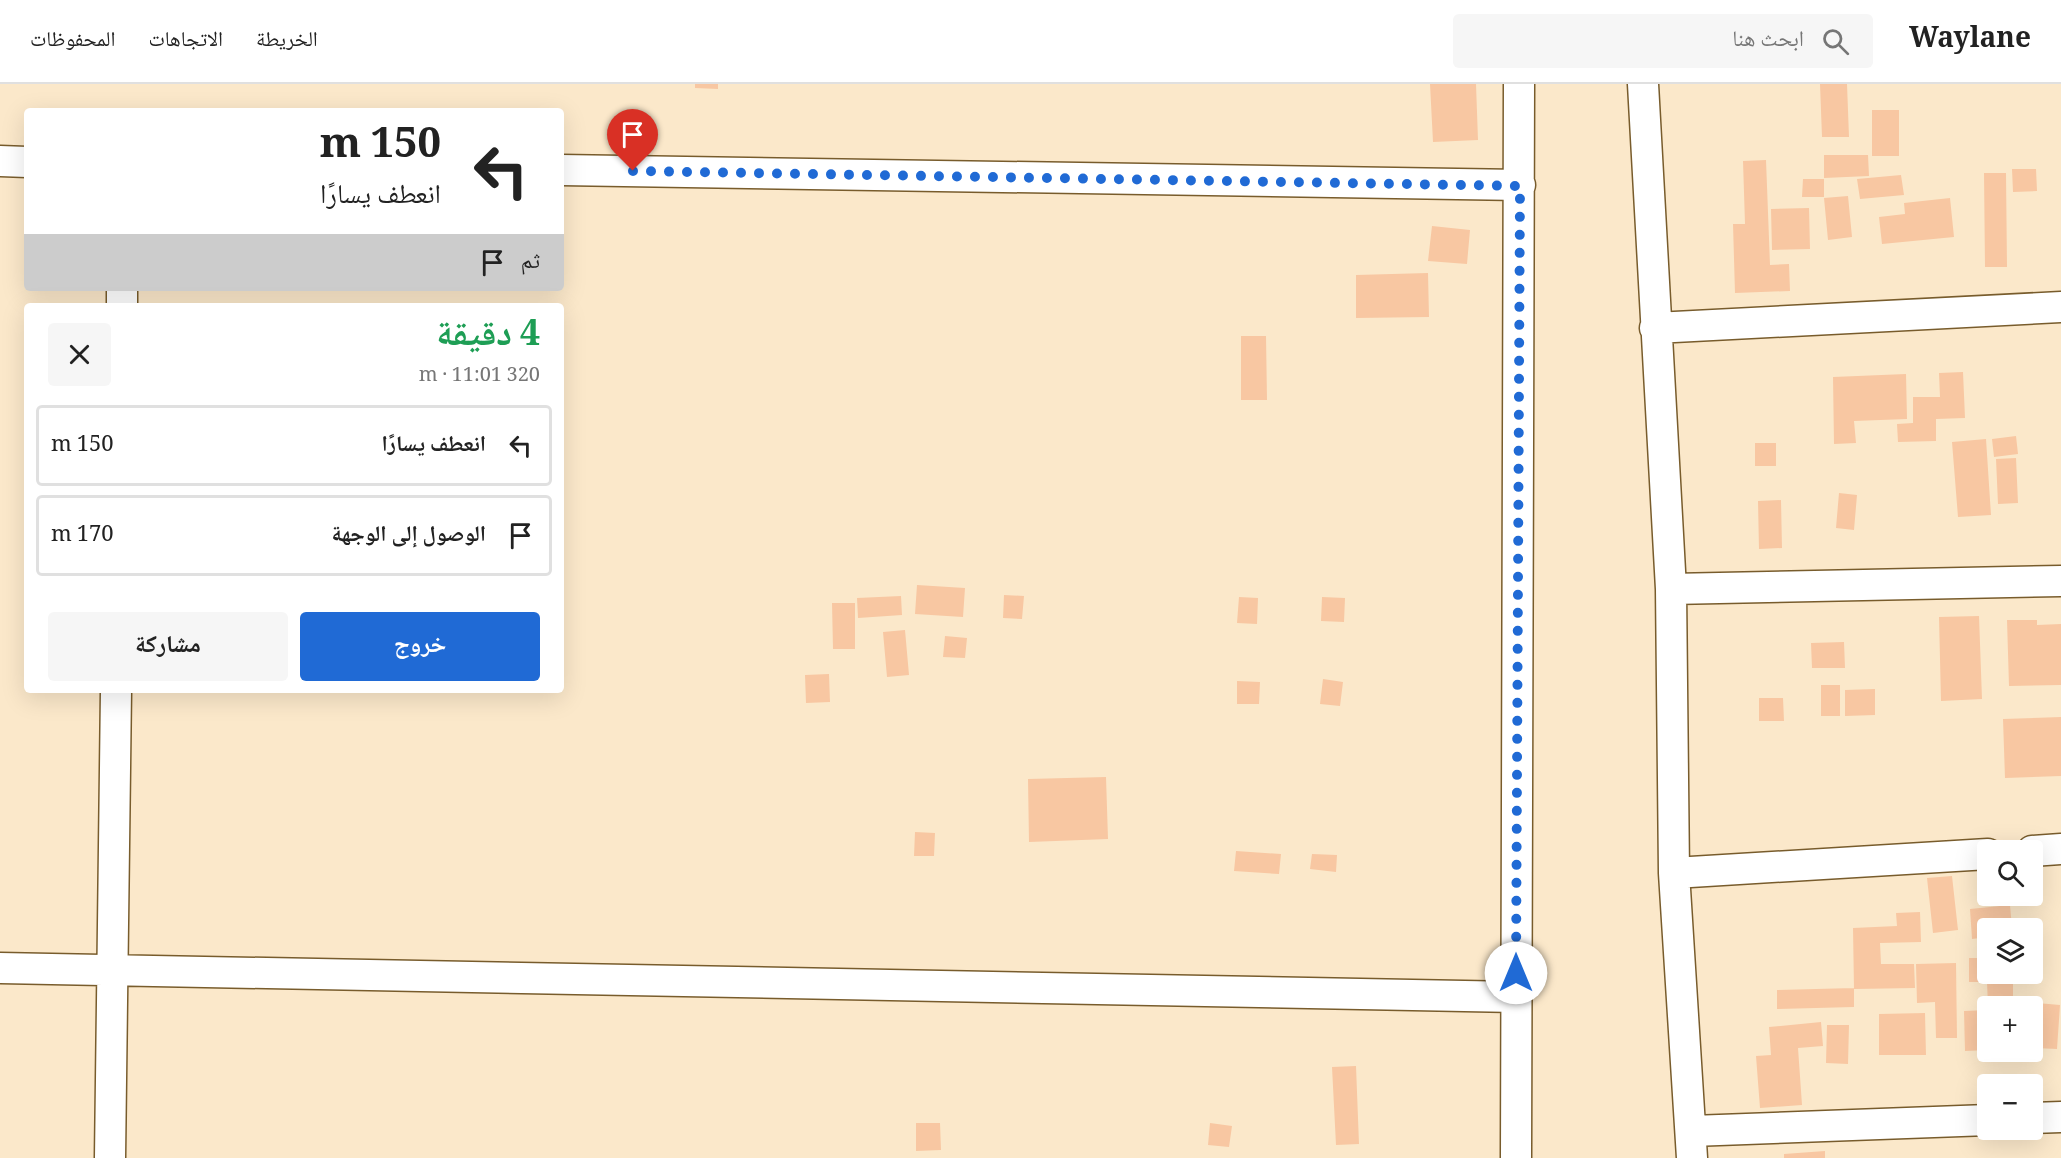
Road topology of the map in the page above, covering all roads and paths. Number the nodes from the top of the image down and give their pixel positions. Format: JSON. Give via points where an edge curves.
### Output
{"nodes":[{"id":1,"x":1520,"y":84,"type":"edge"},
{"id":2,"x":1643,"y":84,"type":"edge"},
{"id":3,"x":0,"y":161,"type":"edge"},
{"id":4,"x":24,"y":162,"type":"edge"},
{"id":5,"x":564,"y":170,"type":"edge"},
{"id":6,"x":1520,"y":186,"type":"junction"},
{"id":7,"x":2061,"y":307,"type":"edge"},
{"id":8,"x":1655,"y":328,"type":"junction"},
{"id":9,"x":2061,"y":581,"type":"edge"},
{"id":10,"x":1671,"y":589,"type":"junction"},
{"id":11,"x":116,"y":693,"type":"edge"},
{"id":12,"x":2061,"y":849,"type":"edge"},
{"id":13,"x":2043,"y":850,"type":"edge"},
{"id":14,"x":1977,"y":855,"type":"edge"},
{"id":15,"x":1674,"y":873,"type":"junction"},
{"id":16,"x":0,"y":968,"type":"edge"},
{"id":17,"x":112,"y":970,"type":"junction"},
{"id":18,"x":1516,"y":997,"type":"junction"},
{"id":19,"x":2061,"y":1117,"type":"edge"},
{"id":20,"x":2043,"y":1118,"type":"edge"},
{"id":21,"x":1977,"y":1121,"type":"edge"},
{"id":22,"x":1692,"y":1145,"type":"edge"},
{"id":23,"x":110,"y":1158,"type":"edge"},
{"id":24,"x":1516,"y":1158,"type":"edge"}],
"edges":[{"from":1,"to":6,"type":"street"},
{"from":2,"to":8,"type":"street"},
{"from":3,"to":4,"type":"street"},
{"from":5,"to":6,"type":"street"},
{"from":6,"to":18,"type":"street"},
{"from":7,"to":8,"type":"street"},
{"from":8,"to":10,"type":"street"},
{"from":9,"to":10,"type":"street"},
{"from":10,"to":15,"type":"street"},
{"from":11,"to":17,"type":"street"},
{"from":12,"to":13,"type":"street"},
{"from":14,"to":15,"type":"street"},
{"from":15,"to":22,"type":"street"},
{"from":16,"to":17,"type":"street"},
{"from":17,"to":18,"type":"street"},
{"from":17,"to":23,"type":"street"},
{"from":18,"to":24,"type":"street"},
{"from":19,"to":20,"type":"street"},
{"from":21,"to":22,"type":"street"}]}
